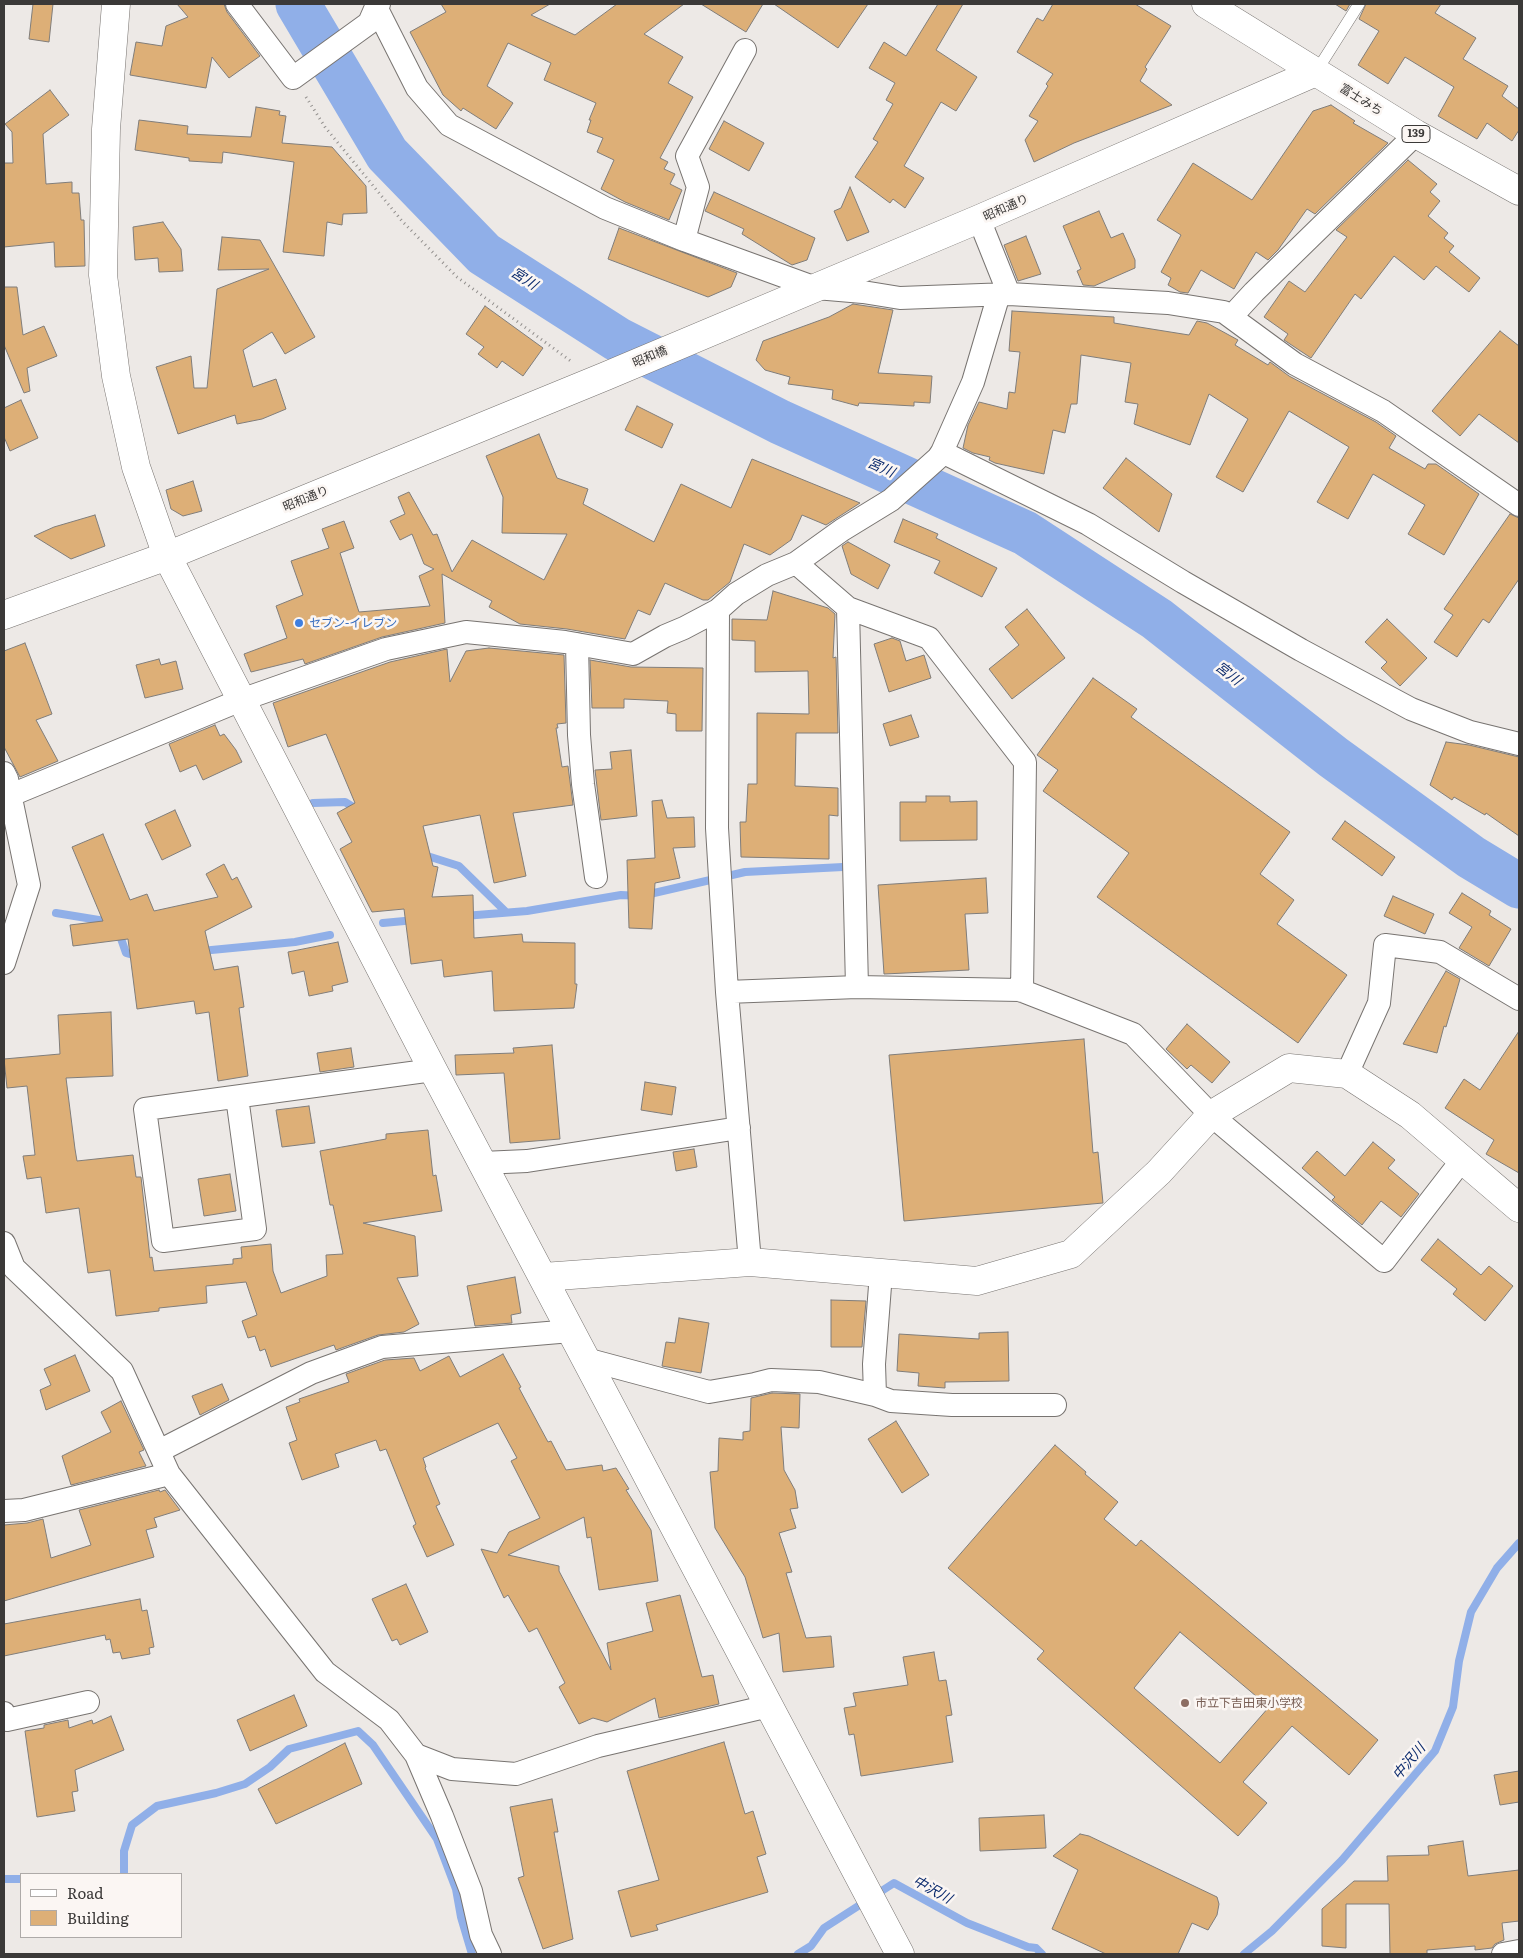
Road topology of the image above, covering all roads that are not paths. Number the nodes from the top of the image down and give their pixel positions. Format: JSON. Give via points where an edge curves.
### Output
{"nodes":[{"id":1,"x":116,"y":4,"type":"edge"},
{"id":2,"x":237,"y":4,"type":"edge"},
{"id":3,"x":1206,"y":4,"type":"edge"},
{"id":4,"x":1360,"y":4,"type":"edge"},
{"id":5,"x":375,"y":11,"type":"edge"},
{"id":6,"x":744,"y":50,"type":"dead end"},
{"id":7,"x":1316,"y":72,"type":"junction"},
{"id":8,"x":1416,"y":134,"type":"junction"},
{"id":9,"x":1519,"y":191,"type":"edge"},
{"id":10,"x":979,"y":220,"type":"junction"},
{"id":11,"x":684,"y":240,"type":"junction"},
{"id":12,"x":816,"y":288,"type":"junction"},
{"id":13,"x":1004,"y":294,"type":"junction"},
{"id":14,"x":1231,"y":317,"type":"junction"},
{"id":15,"x":693,"y":339,"type":"joint"},
{"id":16,"x":599,"y":379,"type":"joint"},
{"id":17,"x":940,"y":455,"type":"junction"},
{"id":18,"x":1519,"y":506,"type":"edge"},
{"id":19,"x":167,"y":556,"type":"junction"},
{"id":20,"x":796,"y":563,"type":"junction"},
{"id":21,"x":848,"y":608,"type":"junction"},
{"id":22,"x":718,"y":610,"type":"junction"},
{"id":23,"x":4,"y":615,"type":"edge"},
{"id":24,"x":577,"y":644,"type":"junction"},
{"id":25,"x":240,"y":700,"type":"junction"},
{"id":26,"x":1519,"y":744,"type":"edge"},
{"id":27,"x":4,"y":773,"type":"edge"},
{"id":28,"x":11,"y":795,"type":"junction"},
{"id":29,"x":12,"y":843,"type":"edge"},
{"id":30,"x":596,"y":877,"type":"dead end"},
{"id":31,"x":4,"y":963,"type":"edge"},
{"id":32,"x":857,"y":986,"type":"junction"},
{"id":33,"x":1022,"y":991,"type":"junction"},
{"id":34,"x":727,"y":992,"type":"junction"},
{"id":35,"x":1519,"y":999,"type":"edge"},
{"id":36,"x":433,"y":1070,"type":"junction"},
{"id":37,"x":1347,"y":1074,"type":"junction"},
{"id":38,"x":237,"y":1097,"type":"junction"},
{"id":39,"x":1211,"y":1116,"type":"junction"},
{"id":40,"x":739,"y":1128,"type":"junction"},
{"id":41,"x":1462,"y":1160,"type":"junction"},
{"id":42,"x":482,"y":1163,"type":"junction"},
{"id":43,"x":1519,"y":1208,"type":"edge"},
{"id":44,"x":4,"y":1243,"type":"edge"},
{"id":45,"x":750,"y":1262,"type":"junction"},
{"id":46,"x":881,"y":1273,"type":"junction"},
{"id":47,"x":543,"y":1277,"type":"junction"},
{"id":48,"x":571,"y":1330,"type":"junction"},
{"id":49,"x":585,"y":1357,"type":"junction"},
{"id":50,"x":875,"y":1395,"type":"junction"},
{"id":51,"x":1055,"y":1405,"type":"dead end"},
{"id":52,"x":159,"y":1451,"type":"junction"},
{"id":53,"x":170,"y":1474,"type":"junction"},
{"id":54,"x":4,"y":1511,"type":"edge"},
{"id":55,"x":88,"y":1702,"type":"dead end"},
{"id":56,"x":769,"y":1706,"type":"junction"},
{"id":57,"x":4,"y":1713,"type":"edge"},
{"id":58,"x":416,"y":1755,"type":"junction"},
{"id":59,"x":1519,"y":1951,"type":"edge"},
{"id":60,"x":490,"y":1954,"type":"edge"},
{"id":61,"x":900,"y":1954,"type":"edge"},
{"id":62,"x":1503,"y":1954,"type":"edge"}],
"edges":[{"from":1,"to":19,"type":"main road","via":[[106,129],[103,275],[116,376],[136,466]]},
{"from":2,"to":5,"type":"street","via":[[299,74]]},
{"from":3,"to":7,"type":"main road","name":"富士みち","number":"139"},
{"from":4,"to":7,"type":"lane"},
{"from":5,"to":11,"type":"street","via":[[418,88],[449,125],[605,208]]},
{"from":6,"to":11,"type":"street","via":[[687,156],[698,187]]},
{"from":7,"to":8,"type":"main road","name":"富士みち","number":"139"},
{"from":7,"to":10,"type":"main road","name":"昭和通り"},
{"from":8,"to":9,"type":"main road","name":"富士みち","number":"139"},
{"from":8,"to":14,"type":"street"},
{"from":10,"to":12,"type":"main road","name":"昭和通り"},
{"from":10,"to":13,"type":"street"},
{"from":11,"to":12,"type":"street"},
{"from":12,"to":13,"type":"street","via":[[900,298]]},
{"from":12,"to":15,"type":"main road","name":"昭和通り"},
{"from":13,"to":14,"type":"street","via":[[1168,303],[1224,312]]},
{"from":13,"to":17,"type":"street","via":[[973,382]]},
{"from":14,"to":18,"type":"street","via":[[1295,364],[1383,411]]},
{"from":15,"to":16,"type":"main road","name":"昭和橋"},
{"from":16,"to":19,"type":"main road","name":"昭和通り"},
{"from":17,"to":20,"type":"street","via":[[891,500]]},
{"from":17,"to":26,"type":"street","via":[[1088,524],[1301,650],[1411,709],[1470,732]]},
{"from":19,"to":23,"type":"main road","name":"昭和通り"},
{"from":19,"to":25,"type":"main road"},
{"from":20,"to":21,"type":"street"},
{"from":20,"to":22,"type":"street","via":[[752,584]]},
{"from":21,"to":32,"type":"street"},
{"from":21,"to":33,"type":"street","via":[[929,638],[1025,762]]},
{"from":22,"to":24,"type":"street","via":[[633,654]]},
{"from":22,"to":34,"type":"street","via":[[717,828]]},
{"from":24,"to":25,"type":"street","via":[[466,632],[386,649]]},
{"from":24,"to":30,"type":"street","via":[[578,735]]},
{"from":25,"to":28,"type":"street"},
{"from":25,"to":36,"type":"main road"},
{"from":27,"to":28,"type":"street"},
{"from":28,"to":29,"type":"street"},
{"from":29,"to":31,"type":"street","via":[[29,885]]},
{"from":32,"to":33,"type":"street"},
{"from":32,"to":34,"type":"street"},
{"from":33,"to":39,"type":"street","via":[[1133,1034]]},
{"from":34,"to":40,"type":"street"},
{"from":35,"to":37,"type":"street","via":[[1440,952],[1385,945],[1379,1003]]},
{"from":36,"to":38,"type":"street"},
{"from":36,"to":42,"type":"main road"},
{"from":37,"to":39,"type":"main road","via":[[1289,1068]]},
{"from":37,"to":41,"type":"main road","via":[[1410,1115]]},
{"from":38,"to":38,"type":"street","via":[[145,1109],[163,1241],[255,1229]]},
{"from":39,"to":41,"type":"street","via":[[1384,1260]]},
{"from":39,"to":46,"type":"main road","via":[[1160,1172],[1071,1254],[977,1281]]},
{"from":40,"to":42,"type":"street","via":[[526,1161]]},
{"from":40,"to":45,"type":"street"},
{"from":41,"to":43,"type":"main road"},
{"from":42,"to":47,"type":"main road"},
{"from":44,"to":52,"type":"street","via":[[14,1268],[122,1371]]},
{"from":45,"to":46,"type":"main road"},
{"from":45,"to":47,"type":"main road"},
{"from":46,"to":50,"type":"street","via":[[874,1364]]},
{"from":47,"to":48,"type":"main road"},
{"from":48,"to":49,"type":"main road"},
{"from":48,"to":52,"type":"street","via":[[382,1347],[310,1372]]},
{"from":49,"to":50,"type":"street","via":[[593,1362],[709,1392],[771,1380],[819,1382]]},
{"from":49,"to":56,"type":"main road"},
{"from":50,"to":51,"type":"street","via":[[891,1401]]},
{"from":52,"to":53,"type":"street"},
{"from":53,"to":54,"type":"street","via":[[24,1510]]},
{"from":53,"to":58,"type":"street","via":[[325,1672],[389,1720]]},
{"from":55,"to":57,"type":"street","via":[[7,1720]]},
{"from":56,"to":58,"type":"street","via":[[598,1746],[516,1774],[452,1769]]},
{"from":56,"to":61,"type":"main road"},
{"from":58,"to":60,"type":"street","via":[[471,1891],[480,1935]]},
{"from":59,"to":62,"type":"street"}]}
